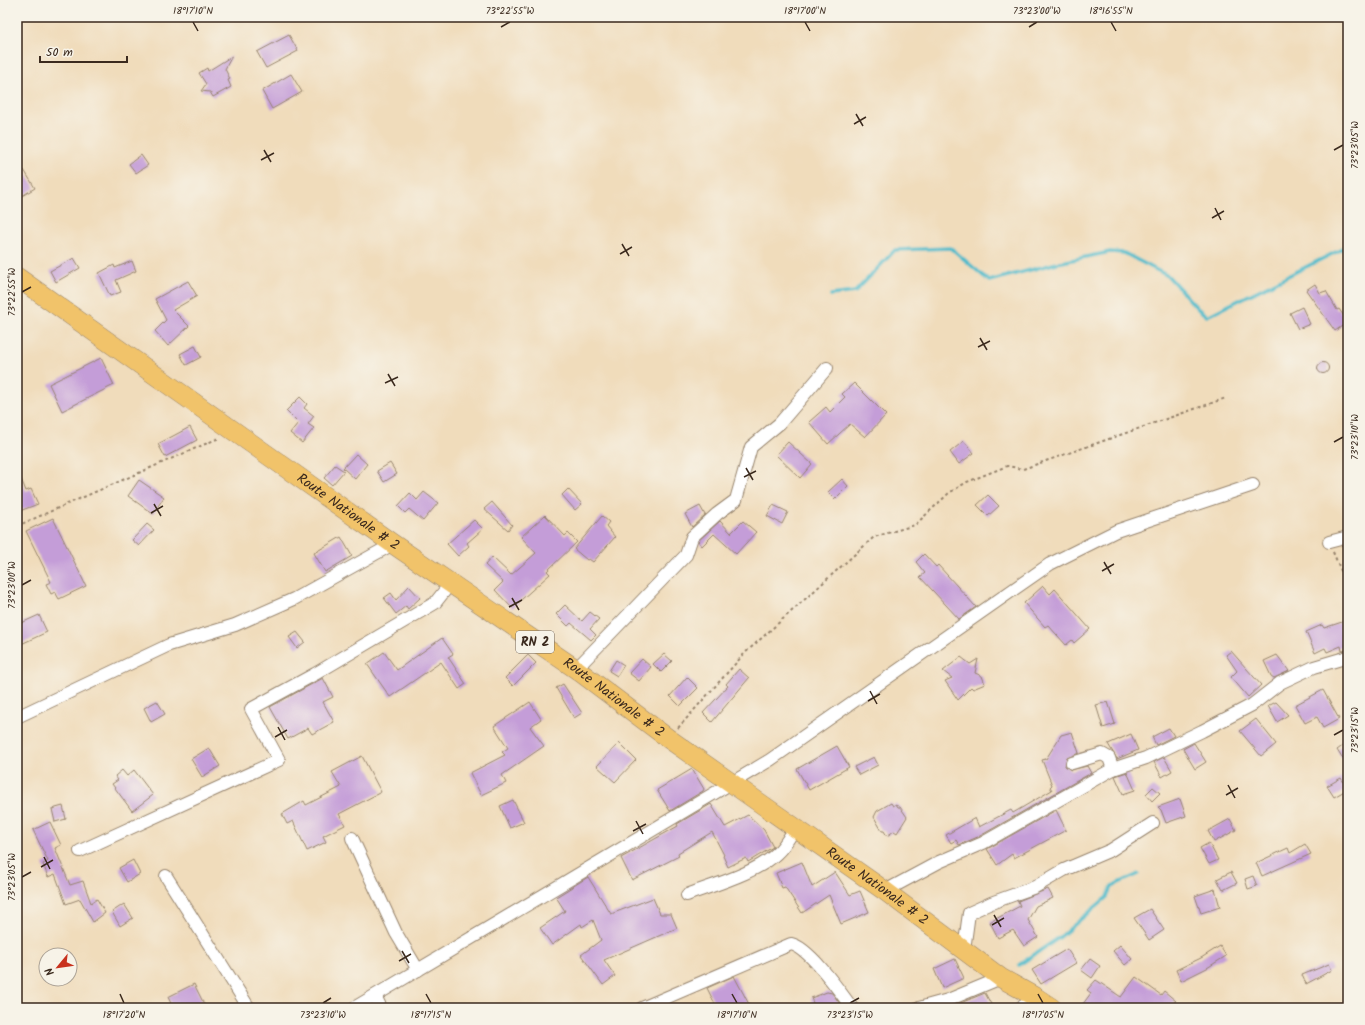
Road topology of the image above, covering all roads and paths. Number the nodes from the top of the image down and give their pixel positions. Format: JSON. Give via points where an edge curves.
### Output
{"nodes":[{"id":1,"x":17,"y":277,"type":"edge"},
{"id":2,"x":827,"y":368,"type":"dead end"},
{"id":3,"x":1226,"y":398,"type":"dead end"},
{"id":4,"x":235,"y":431,"type":"junction"},
{"id":5,"x":1253,"y":485,"type":"dead end"},
{"id":6,"x":17,"y":526,"type":"edge"},
{"id":7,"x":1348,"y":537,"type":"edge"},
{"id":8,"x":1329,"y":542,"type":"joint"},
{"id":9,"x":393,"y":544,"type":"junction"},
{"id":10,"x":450,"y":584,"type":"junction"},
{"id":11,"x":1348,"y":587,"type":"edge"},
{"id":12,"x":1348,"y":657,"type":"edge"},
{"id":13,"x":576,"y":669,"type":"junction"},
{"id":14,"x":17,"y":717,"type":"edge"},
{"id":15,"x":669,"y":739,"type":"junction"},
{"id":16,"x":1072,"y":763,"type":"dead end"},
{"id":17,"x":1113,"y":769,"type":"junction"},
{"id":18,"x":730,"y":782,"type":"junction"},
{"id":19,"x":1153,"y":823,"type":"dead end"},
{"id":20,"x":796,"y":828,"type":"junction"},
{"id":21,"x":352,"y":838,"type":"dead end"},
{"id":22,"x":80,"y":851,"type":"dead end"},
{"id":23,"x":166,"y":876,"type":"dead end"},
{"id":24,"x":885,"y":891,"type":"junction"},
{"id":25,"x":687,"y":895,"type":"dead end"},
{"id":26,"x":964,"y":950,"type":"junction"},
{"id":27,"x":418,"y":970,"type":"junction"},
{"id":28,"x":1001,"y":978,"type":"junction"},
{"id":29,"x":375,"y":996,"type":"junction"},
{"id":30,"x":1044,"y":1003,"type":"edge"},
{"id":31,"x":249,"y":1008,"type":"edge"},
{"id":32,"x":354,"y":1008,"type":"edge"},
{"id":33,"x":382,"y":1008,"type":"edge"},
{"id":34,"x":642,"y":1008,"type":"edge"},
{"id":35,"x":852,"y":1008,"type":"edge"},
{"id":36,"x":919,"y":1008,"type":"edge"},
{"id":37,"x":1020,"y":1008,"type":"edge"}],
"edges":[{"from":1,"to":4,"type":"main road","name":"Route Nationale # 2","number":"RN 2"},
{"from":2,"to":13,"type":"street","via":[[780,423],[751,447],[736,500],[692,537],[686,555]]},
{"from":3,"to":15,"type":"path","via":[[1023,469],[1007,466],[978,477],[949,492],[915,525],[874,537],[744,654]]},
{"from":4,"to":6,"type":"path"},
{"from":4,"to":9,"type":"main road","name":"Route Nationale # 2","number":"RN 2"},
{"from":5,"to":18,"type":"street","via":[[1116,531],[1050,564],[770,760]]},
{"from":7,"to":8,"type":"street"},
{"from":8,"to":11,"type":"path"},
{"from":9,"to":10,"type":"main road","name":"Route Nationale # 2","number":"RN 2"},
{"from":9,"to":14,"type":"street","via":[[294,599],[235,624],[169,645]]},
{"from":10,"to":13,"type":"main road","name":"Route Nationale # 2","number":"RN 2"},
{"from":10,"to":22,"type":"street","via":[[435,603],[251,709],[279,760]]},
{"from":12,"to":17,"type":"street","via":[[1314,667],[1280,683],[1252,705],[1202,731],[1146,758]]},
{"from":13,"to":15,"type":"main road","name":"Route Nationale # 2","number":"RN 2"},
{"from":15,"to":18,"type":"main road","name":"Route Nationale # 2","number":"RN 2"},
{"from":16,"to":17,"type":"street","via":[[1102,754],[1108,758]]},
{"from":17,"to":24,"type":"street","via":[[983,843],[939,862]]},
{"from":18,"to":20,"type":"main road","name":"Route Nationale # 2","number":"RN 2"},
{"from":18,"to":27,"type":"street"},
{"from":19,"to":26,"type":"street","via":[[1104,854],[1064,870],[1035,887],[969,913]]},
{"from":20,"to":24,"type":"main road","name":"Route Nationale # 2","number":"RN 2"},
{"from":20,"to":25,"type":"street","via":[[777,853],[762,864]]},
{"from":21,"to":27,"type":"street","via":[[396,933]]},
{"from":23,"to":31,"type":"street"},
{"from":24,"to":26,"type":"main road","name":"Route Nationale # 2","number":"RN 2"},
{"from":26,"to":28,"type":"main road","name":"Route Nationale # 2","number":"RN 2"},
{"from":27,"to":29,"type":"street"},
{"from":28,"to":30,"type":"main road","name":"Route Nationale # 2","number":"RN 2"},
{"from":28,"to":36,"type":"street","via":[[948,1000]]},
{"from":29,"to":32,"type":"street"},
{"from":29,"to":33,"type":"street"},
{"from":30,"to":37,"type":"street"},
{"from":34,"to":35,"type":"street","via":[[791,944],[801,947]]}]}
